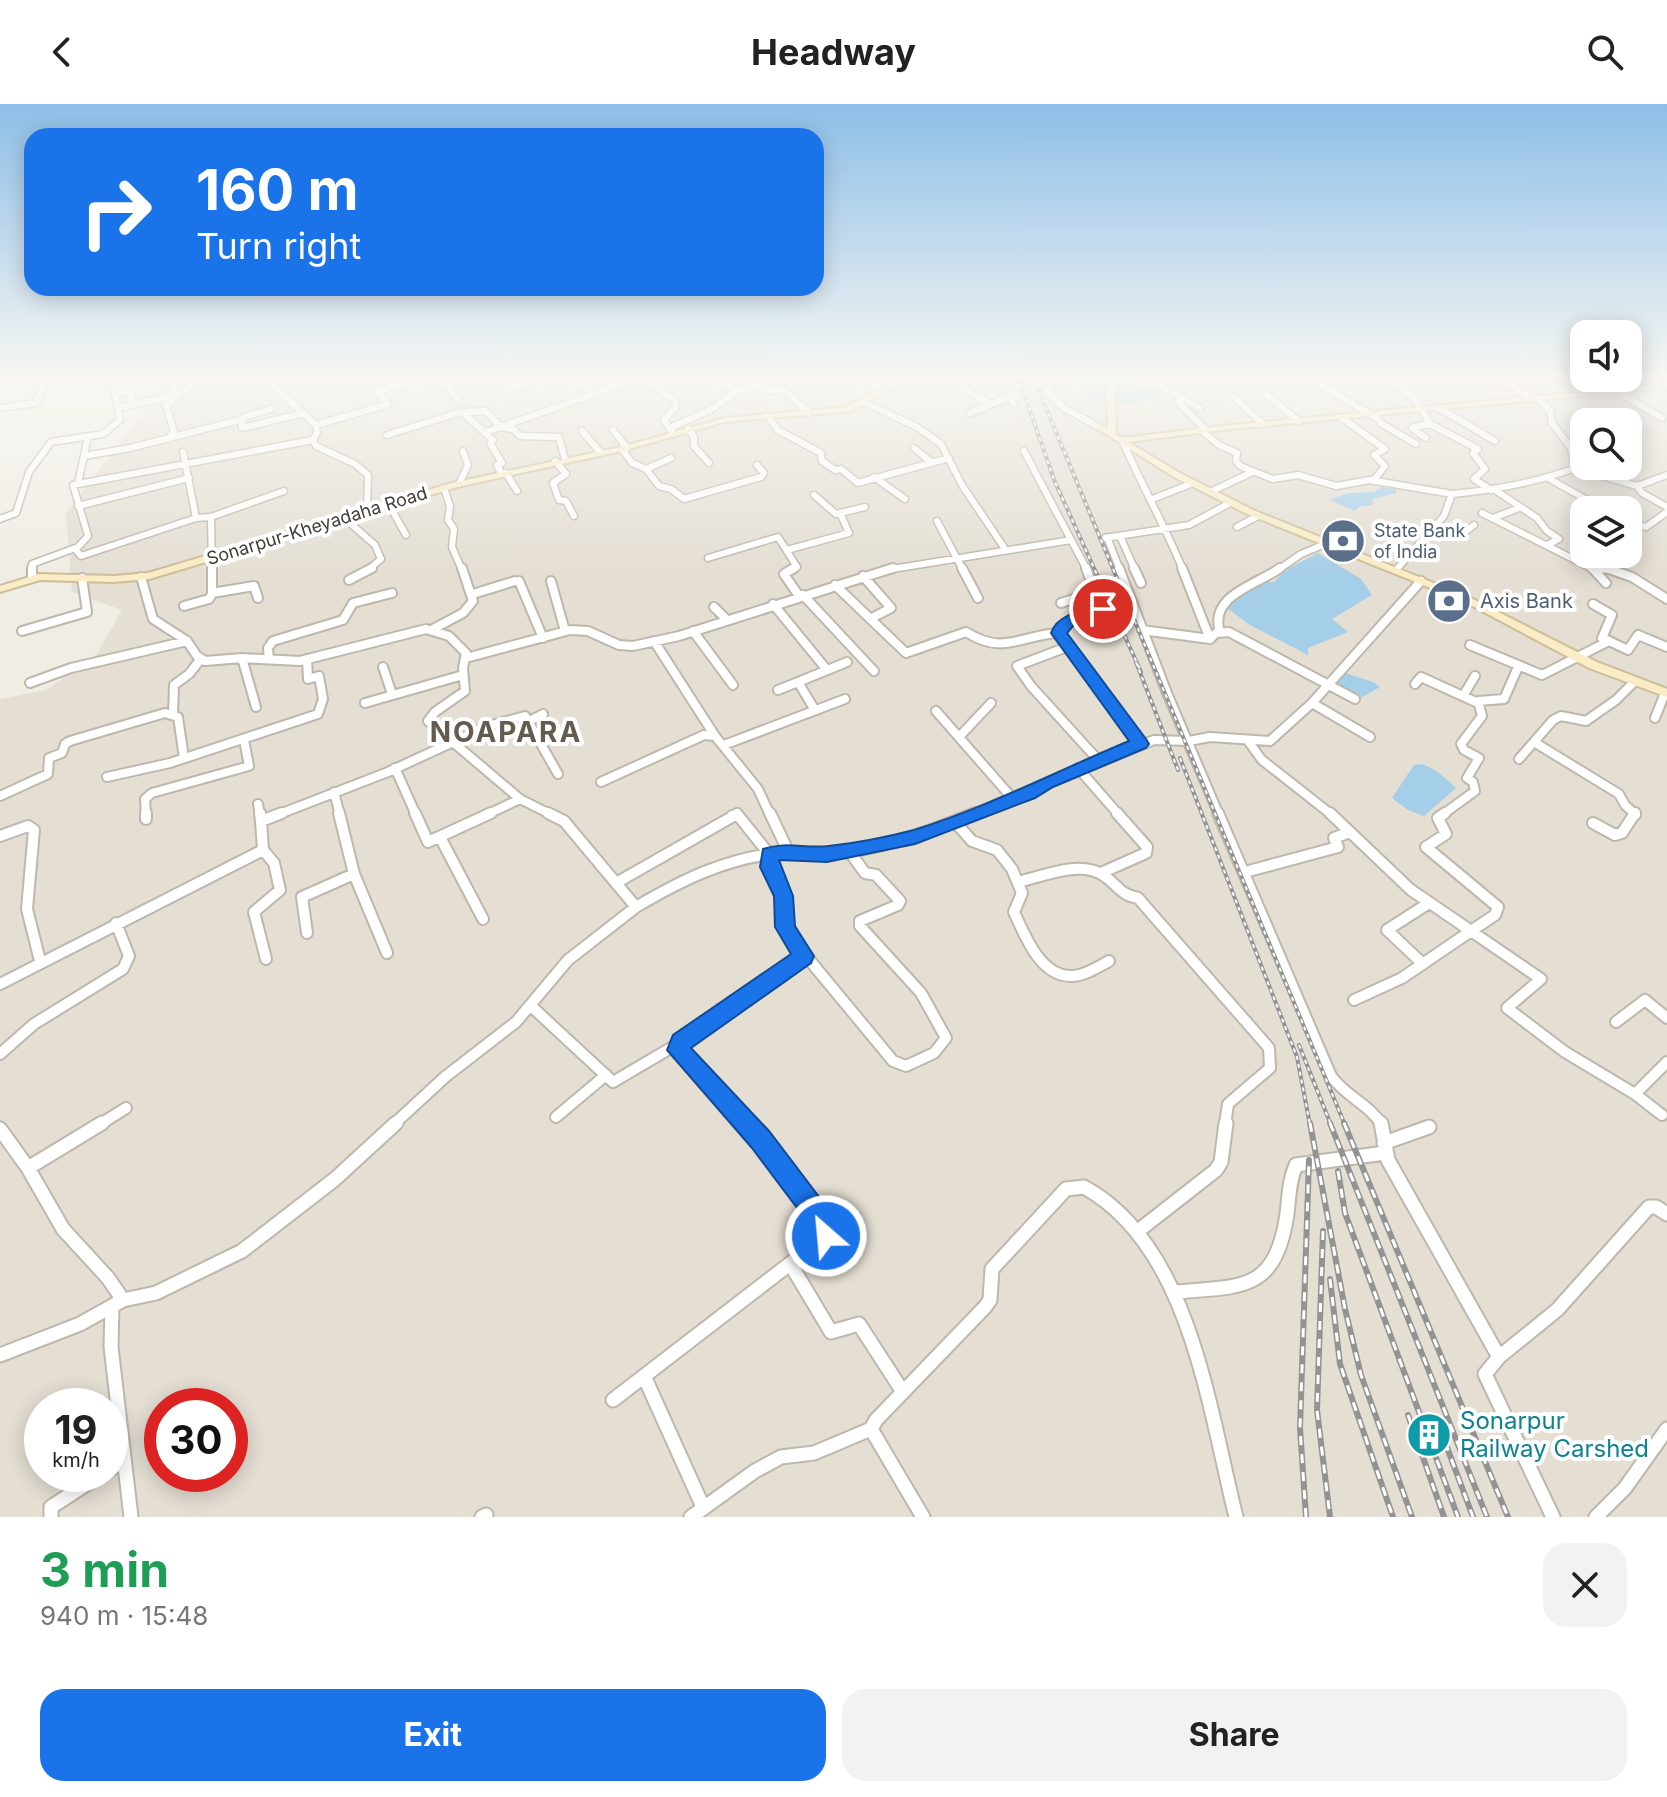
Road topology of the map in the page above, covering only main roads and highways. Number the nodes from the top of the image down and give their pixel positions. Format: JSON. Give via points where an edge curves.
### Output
{"nodes":[{"id":1,"x":639,"y":443,"type":"edge"},
{"id":2,"x":1127,"y":443,"type":"edge"},
{"id":3,"x":0,"y":589,"type":"edge"},
{"id":4,"x":1666,"y":693,"type":"edge"}],
"edges":[{"from":1,"to":3,"type":"main road","name":"Sonarpur-Kheyadaha Road","via":[[388,503],[141,577],[32,578]]},
{"from":2,"to":4,"type":"main road","via":[[1258,516],[1468,600],[1633,683]]}]}
